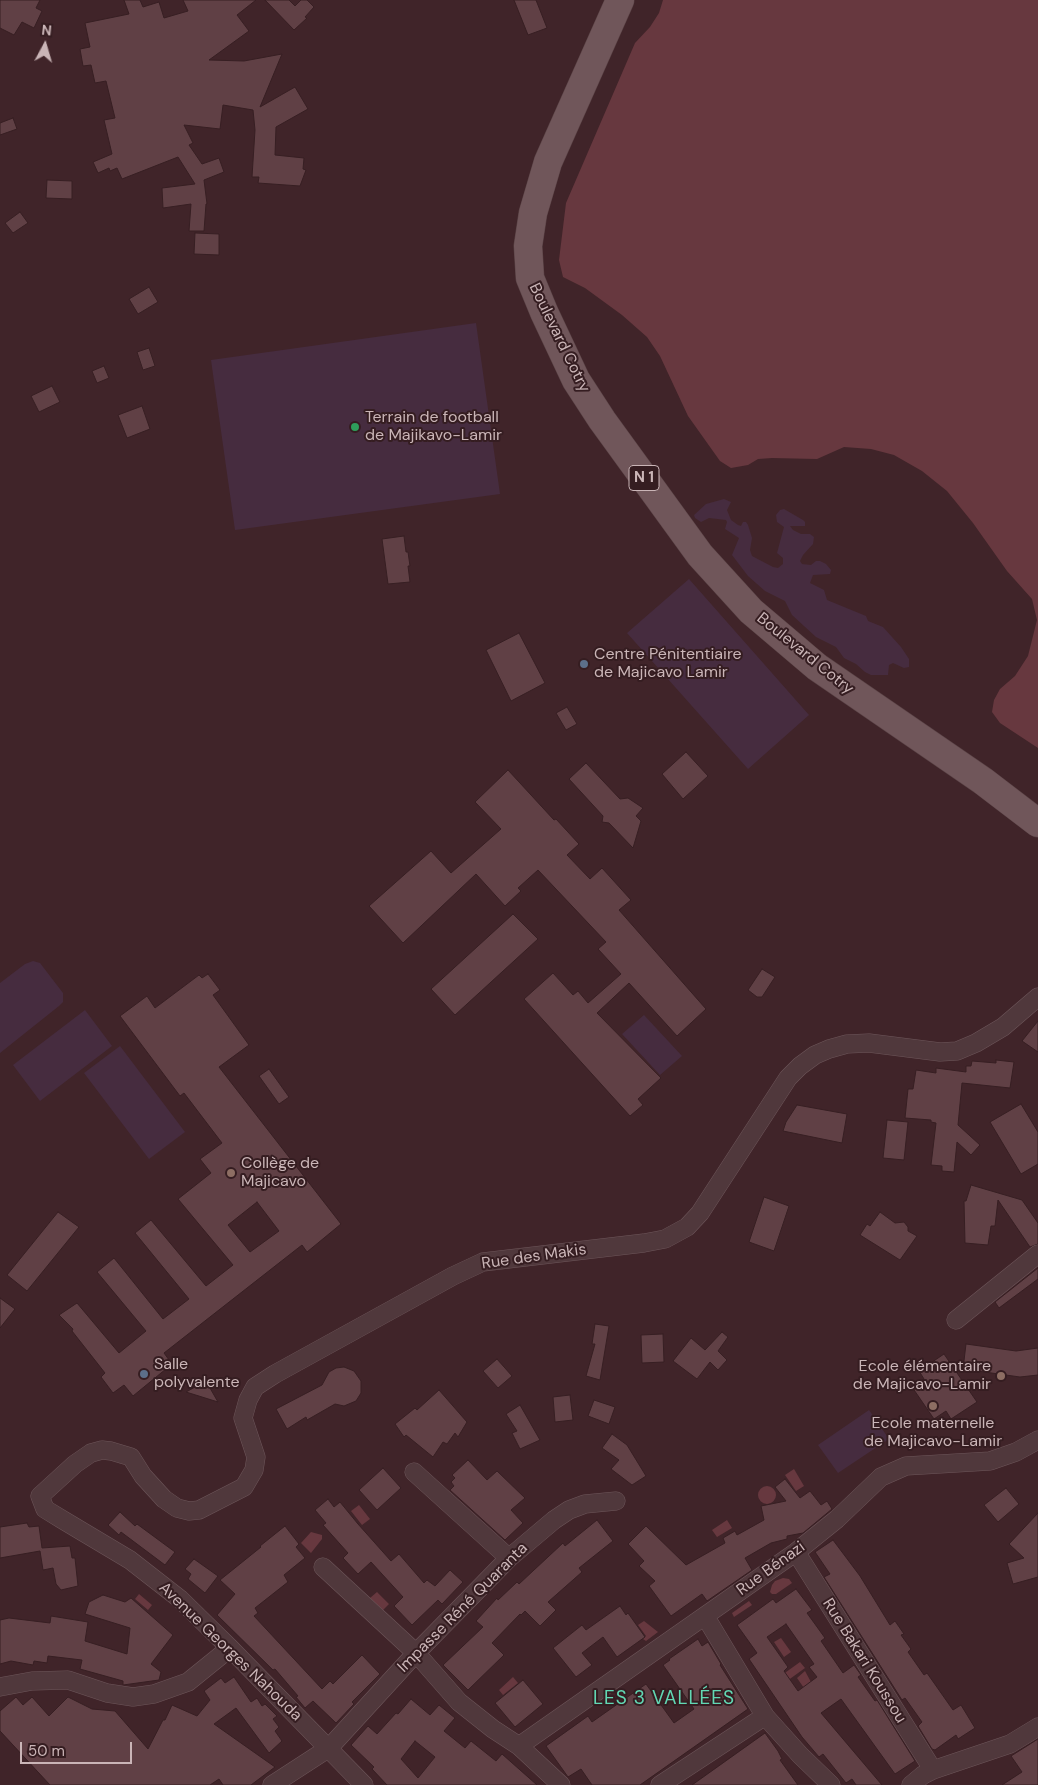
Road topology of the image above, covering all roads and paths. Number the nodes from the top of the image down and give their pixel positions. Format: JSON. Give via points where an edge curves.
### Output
{"nodes":[{"id":1,"x":620,"y":0,"type":"edge"},
{"id":2,"x":1038,"y":823,"type":"edge"},
{"id":3,"x":1037,"y":999,"type":"edge"},
{"id":4,"x":1038,"y":1254,"type":"edge"},
{"id":5,"x":956,"y":1320,"type":"dead end"},
{"id":6,"x":1038,"y":1440,"type":"edge"},
{"id":7,"x":414,"y":1472,"type":"dead end"},
{"id":8,"x":40,"y":1496,"type":"joint"},
{"id":9,"x":616,"y":1501,"type":"dead end"},
{"id":10,"x":796,"y":1552,"type":"junction"},
{"id":11,"x":509,"y":1558,"type":"junction"},
{"id":12,"x":323,"y":1567,"type":"dead end"},
{"id":13,"x":705,"y":1616,"type":"junction"},
{"id":14,"x":230,"y":1648,"type":"junction"},
{"id":15,"x":416,"y":1653,"type":"junction"},
{"id":16,"x":0,"y":1687,"type":"edge"},
{"id":17,"x":765,"y":1716,"type":"junction"},
{"id":18,"x":1038,"y":1727,"type":"edge"},
{"id":19,"x":519,"y":1746,"type":"junction"},
{"id":20,"x":329,"y":1748,"type":"junction"},
{"id":21,"x":933,"y":1770,"type":"junction"},
{"id":22,"x":272,"y":1785,"type":"edge"},
{"id":23,"x":364,"y":1785,"type":"edge"},
{"id":24,"x":561,"y":1785,"type":"edge"},
{"id":25,"x":660,"y":1785,"type":"edge"},
{"id":26,"x":831,"y":1785,"type":"edge"},
{"id":27,"x":911,"y":1785,"type":"edge"}],
"edges":[{"from":1,"to":2,"type":"main road","name":"Boulevard Cotry","number":"N 1","via":[[548,162],[533,213],[528,246],[530,278],[576,380],[700,555],[751,611],[825,673],[983,780]]},
{"from":3,"to":8,"type":"street","name":"Rue des Makis","via":[[1003,1027],[976,1044],[957,1051],[940,1052],[869,1043],[847,1044],[815,1055],[788,1078],[700,1213],[687,1227],[665,1239],[483,1262],[275,1374],[255,1387],[243,1418],[256,1457],[254,1470],[244,1487],[199,1510],[189,1512],[177,1508],[143,1476],[131,1457],[102,1450],[75,1464]]},
{"from":4,"to":5,"type":"street"},
{"from":6,"to":10,"type":"street","name":"Rue Bénazi","via":[[1016,1452],[990,1460],[906,1466],[881,1477]]},
{"from":7,"to":11,"type":"street"},
{"from":8,"to":14,"type":"street","name":"Avenue Georges Nahouda","via":[[45,1509],[130,1560],[180,1599]]},
{"from":9,"to":11,"type":"street","name":"Impasse Réné Quaranta","via":[[585,1504],[569,1510]]},
{"from":10,"to":13,"type":"street","name":"Rue Bénazi"},
{"from":10,"to":21,"type":"street","name":"Rue Bakari Koussou"},
{"from":11,"to":15,"type":"street","name":"Impasse Réné Quaranta"},
{"from":12,"to":15,"type":"street"},
{"from":13,"to":17,"type":"street"},
{"from":13,"to":19,"type":"street","name":"Rue Bénazi"},
{"from":14,"to":16,"type":"street","via":[[188,1682],[154,1694],[133,1697],[107,1694],[68,1680],[32,1681]]},
{"from":14,"to":20,"type":"street","name":"Avenue Georges Nahouda"},
{"from":15,"to":19,"type":"street","via":[[459,1702]]},
{"from":15,"to":20,"type":"street","name":"Impasse Réné Quaranta"},
{"from":17,"to":25,"type":"street"},
{"from":17,"to":26,"type":"street"},
{"from":18,"to":21,"type":"street","via":[[1010,1744]]},
{"from":19,"to":24,"type":"street"},
{"from":20,"to":22,"type":"street","name":"Impasse Réné Quaranta"},
{"from":20,"to":23,"type":"street","name":"Avenue Georges Nahouda"},
{"from":21,"to":27,"type":"street"}]}
